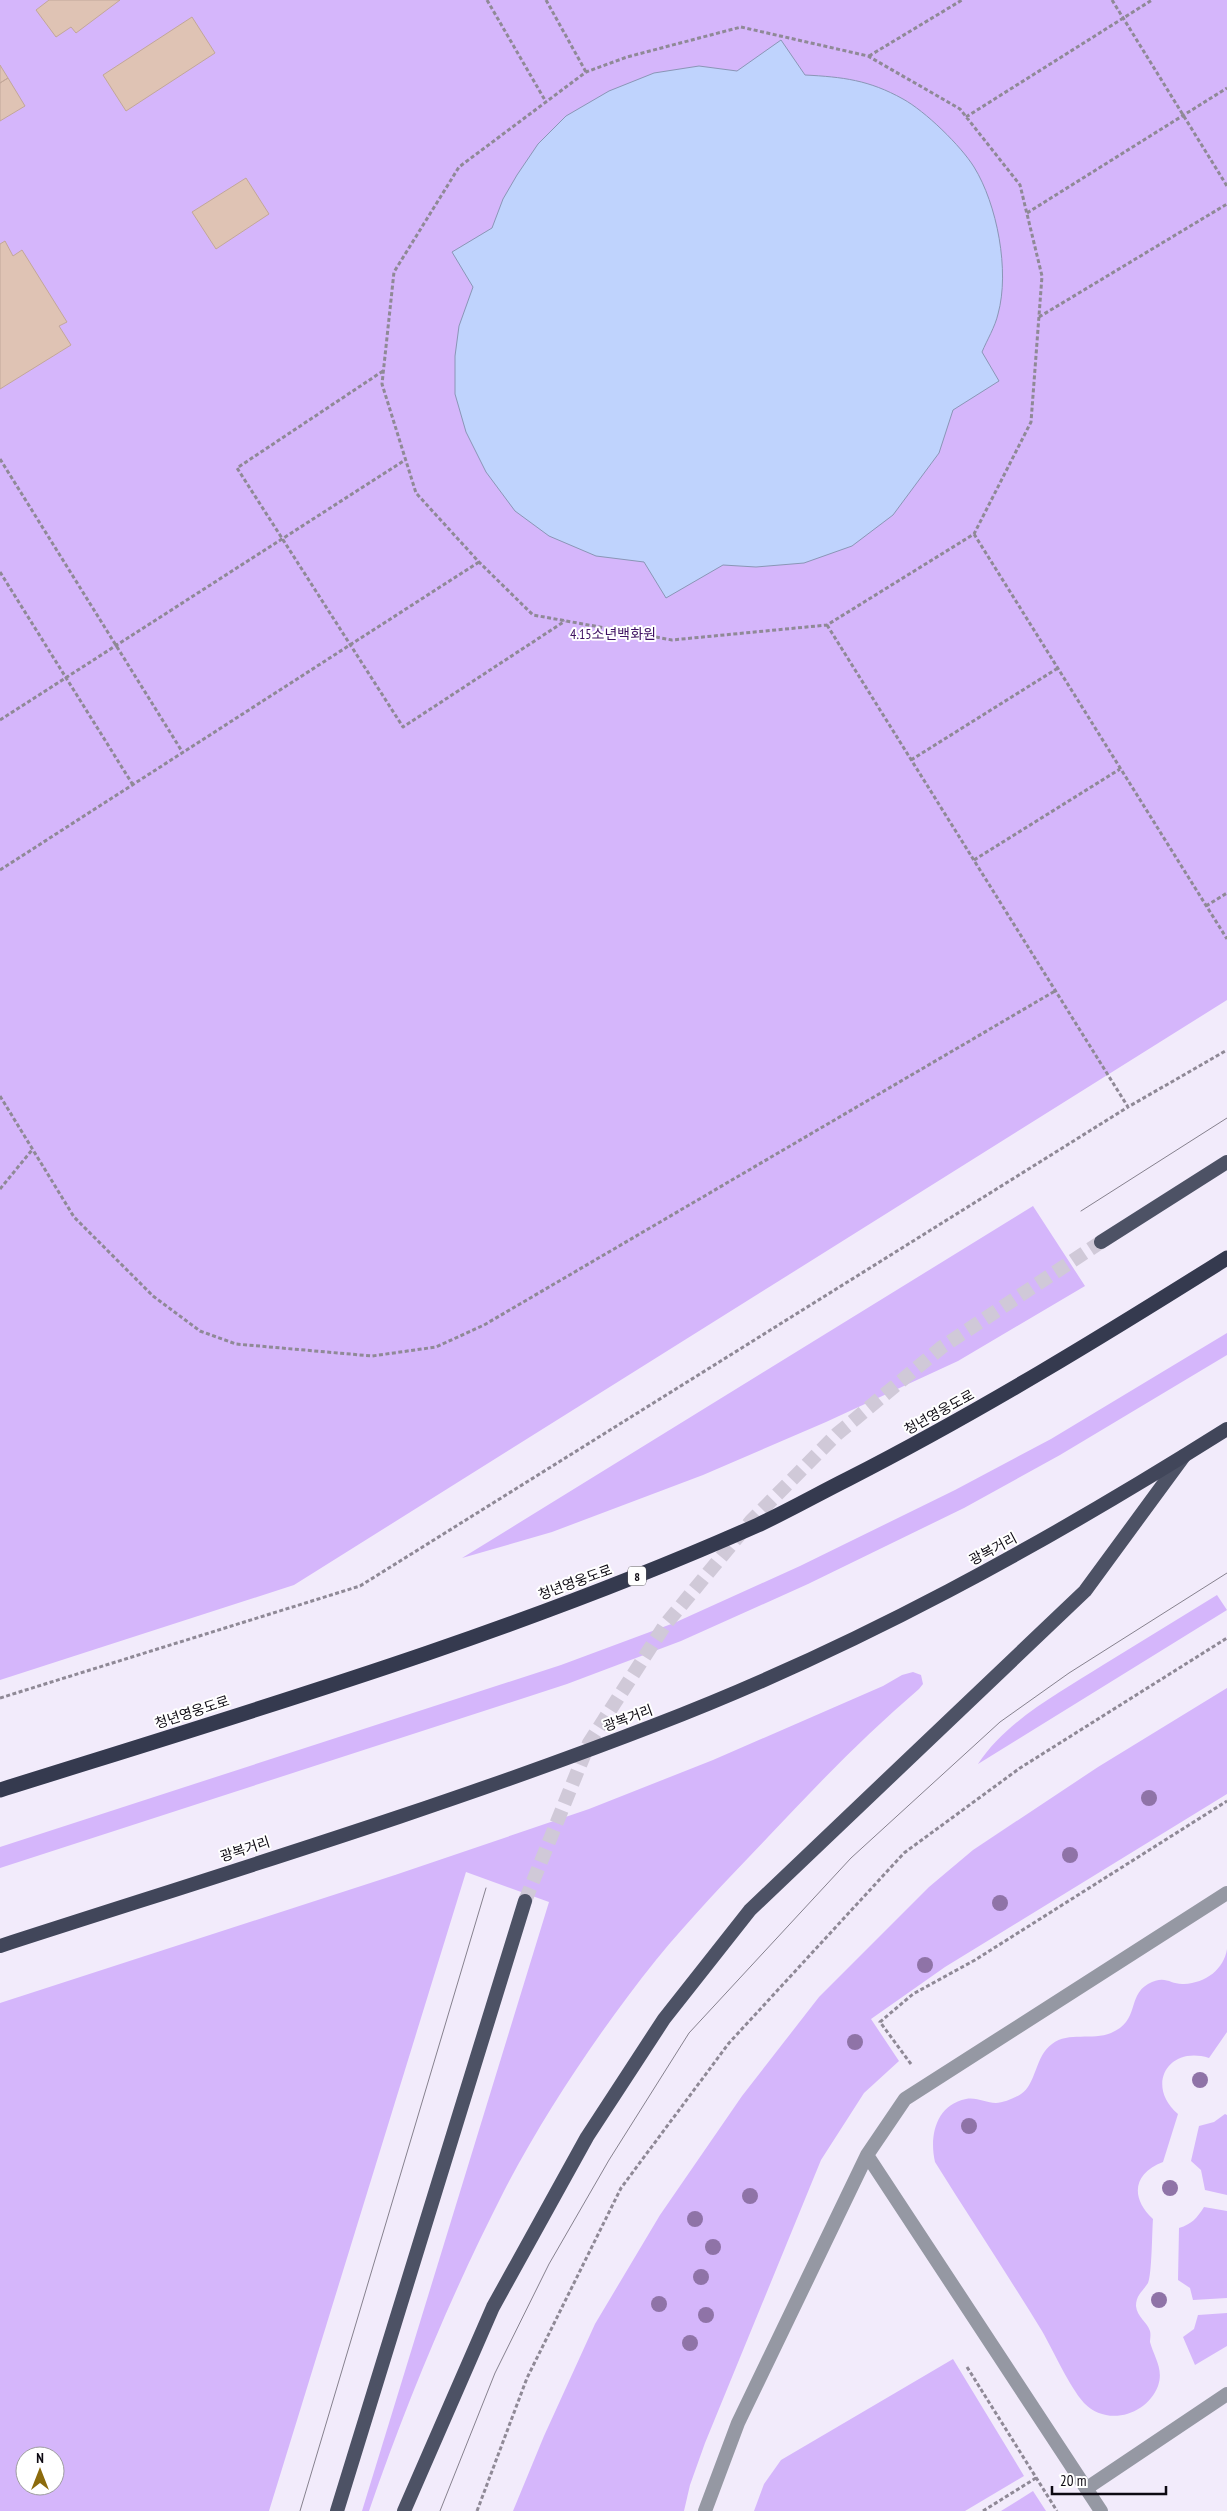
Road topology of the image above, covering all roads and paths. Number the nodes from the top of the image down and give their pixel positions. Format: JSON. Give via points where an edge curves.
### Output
{"nodes":[{"id":1,"x":487,"y":0,"type":"edge"},
{"id":2,"x":546,"y":0,"type":"edge"},
{"id":3,"x":962,"y":0,"type":"edge"},
{"id":4,"x":1112,"y":0,"type":"edge"},
{"id":5,"x":1152,"y":0,"type":"edge"},
{"id":6,"x":1124,"y":19,"type":"junction"},
{"id":7,"x":868,"y":56,"type":"junction"},
{"id":8,"x":586,"y":72,"type":"junction"},
{"id":9,"x":1227,"y":88,"type":"edge"},
{"id":10,"x":546,"y":102,"type":"junction"},
{"id":11,"x":1184,"y":116,"type":"junction"},
{"id":12,"x":966,"y":117,"type":"junction"},
{"id":13,"x":1227,"y":186,"type":"edge"},
{"id":14,"x":1227,"y":204,"type":"edge"},
{"id":15,"x":1026,"y":213,"type":"junction"},
{"id":16,"x":1039,"y":316,"type":"junction"},
{"id":17,"x":383,"y":370,"type":"junction"},
{"id":18,"x":0,"y":459,"type":"edge"},
{"id":19,"x":405,"y":460,"type":"junction"},
{"id":20,"x":974,"y":534,"type":"junction"},
{"id":21,"x":283,"y":539,"type":"junction"},
{"id":22,"x":479,"y":562,"type":"junction"},
{"id":23,"x":0,"y":572,"type":"edge"},
{"id":24,"x":566,"y":621,"type":"junction"},
{"id":25,"x":828,"y":625,"type":"junction"},
{"id":26,"x":350,"y":644,"type":"junction"},
{"id":27,"x":117,"y":646,"type":"junction"},
{"id":28,"x":1058,"y":668,"type":"junction"},
{"id":29,"x":66,"y":678,"type":"junction"},
{"id":30,"x":0,"y":720,"type":"edge"},
{"id":31,"x":183,"y":753,"type":"junction"},
{"id":32,"x":911,"y":760,"type":"junction"},
{"id":33,"x":1120,"y":769,"type":"junction"},
{"id":34,"x":133,"y":785,"type":"junction"},
{"id":35,"x":974,"y":860,"type":"junction"},
{"id":36,"x":0,"y":870,"type":"edge"},
{"id":37,"x":1227,"y":893,"type":"edge"},
{"id":38,"x":1206,"y":906,"type":"junction"},
{"id":39,"x":1227,"y":939,"type":"edge"},
{"id":40,"x":1055,"y":991,"type":"junction"},
{"id":41,"x":1227,"y":1050,"type":"edge"},
{"id":42,"x":0,"y":1096,"type":"edge"},
{"id":43,"x":1128,"y":1107,"type":"junction"},
{"id":44,"x":32,"y":1150,"type":"junction"},
{"id":45,"x":1227,"y":1162,"type":"edge"},
{"id":46,"x":0,"y":1188,"type":"edge"},
{"id":47,"x":1101,"y":1242,"type":"tunnel mouth"},
{"id":48,"x":1227,"y":1258,"type":"edge"},
{"id":49,"x":1227,"y":1429,"type":"edge"},
{"id":50,"x":1184,"y":1456,"type":"junction"},
{"id":51,"x":1227,"y":1638,"type":"edge"},
{"id":52,"x":0,"y":1698,"type":"edge"},
{"id":53,"x":0,"y":1790,"type":"edge"},
{"id":54,"x":1227,"y":1801,"type":"edge"},
{"id":55,"x":1227,"y":1893,"type":"edge"},
{"id":56,"x":525,"y":1901,"type":"tunnel mouth"},
{"id":57,"x":0,"y":1946,"type":"edge"},
{"id":58,"x":926,"y":2086,"type":"junction"},
{"id":59,"x":868,"y":2155,"type":"junction"},
{"id":60,"x":967,"y":2368,"type":"dead end"},
{"id":61,"x":1227,"y":2394,"type":"edge"},
{"id":62,"x":1036,"y":2478,"type":"junction"},
{"id":63,"x":1087,"y":2488,"type":"junction"},
{"id":64,"x":337,"y":2511,"type":"edge"},
{"id":65,"x":404,"y":2511,"type":"edge"},
{"id":66,"x":477,"y":2511,"type":"edge"},
{"id":67,"x":706,"y":2511,"type":"edge"},
{"id":68,"x":983,"y":2511,"type":"edge"},
{"id":69,"x":1057,"y":2511,"type":"edge"},
{"id":70,"x":1102,"y":2511,"type":"edge"}],
"edges":[{"from":1,"to":10,"type":"path"},
{"from":2,"to":8,"type":"path"},
{"from":3,"to":7,"type":"path"},
{"from":4,"to":6,"type":"path"},
{"from":5,"to":6,"type":"path"},
{"from":6,"to":11,"type":"path"},
{"from":6,"to":12,"type":"path"},
{"from":7,"to":8,"type":"path","via":[[741,26],[627,57]]},
{"from":7,"to":12,"type":"path","via":[[960,110]]},
{"from":8,"to":10,"type":"path"},
{"from":9,"to":11,"type":"path"},
{"from":10,"to":17,"type":"path","via":[[459,167],[394,272]]},
{"from":11,"to":13,"type":"path"},
{"from":11,"to":15,"type":"path"},
{"from":12,"to":15,"type":"path","via":[[1020,186]]},
{"from":14,"to":16,"type":"path"},
{"from":15,"to":16,"type":"path","via":[[1042,276]]},
{"from":16,"to":20,"type":"path","via":[[1031,422]]},
{"from":17,"to":19,"type":"path","via":[[382,384]]},
{"from":17,"to":21,"type":"path","via":[[237,468]]},
{"from":18,"to":27,"type":"path"},
{"from":19,"to":21,"type":"path"},
{"from":19,"to":22,"type":"path","via":[[416,493]]},
{"from":20,"to":25,"type":"path"},
{"from":20,"to":28,"type":"path"},
{"from":21,"to":26,"type":"path"},
{"from":21,"to":27,"type":"path"},
{"from":22,"to":24,"type":"path","via":[[532,615]]},
{"from":22,"to":26,"type":"path"},
{"from":23,"to":29,"type":"path"},
{"from":24,"to":25,"type":"path","via":[[672,640]]},
{"from":24,"to":26,"type":"path","via":[[403,727]]},
{"from":25,"to":32,"type":"path"},
{"from":26,"to":31,"type":"path"},
{"from":27,"to":29,"type":"path"},
{"from":27,"to":31,"type":"path"},
{"from":28,"to":32,"type":"path"},
{"from":28,"to":33,"type":"path"},
{"from":29,"to":30,"type":"path"},
{"from":29,"to":34,"type":"path"},
{"from":31,"to":34,"type":"path"},
{"from":32,"to":35,"type":"path"},
{"from":33,"to":35,"type":"path"},
{"from":33,"to":38,"type":"path"},
{"from":34,"to":36,"type":"path"},
{"from":35,"to":40,"type":"path"},
{"from":37,"to":38,"type":"path"},
{"from":38,"to":39,"type":"path"},
{"from":40,"to":43,"type":"path"},
{"from":40,"to":44,"type":"path","via":[[484,1325],[436,1347],[372,1356],[236,1344],[200,1331],[153,1296],[74,1217]]},
{"from":41,"to":43,"type":"path"},
{"from":42,"to":44,"type":"path"},
{"from":43,"to":52,"type":"path","via":[[360,1586]]},
{"from":44,"to":46,"type":"path"},
{"from":45,"to":47,"type":"main road"},
{"from":48,"to":53,"type":"highway","name":"청년영웅도로","number":"8","via":[[937,1434],[751,1527],[604,1590],[439,1649]]},
{"from":49,"to":50,"type":"highway","name":"광복거리"},
{"from":50,"to":57,"type":"highway","name":"광복거리","via":[[1007,1560],[824,1653],[657,1725],[487,1786]]},
{"from":50,"to":65,"type":"main road","via":[[1085,1591],[750,1910],[664,2018],[587,2137],[492,2307]]},
{"from":51,"to":66,"type":"path","via":[[1020,1768],[904,1853],[729,2043],[622,2188],[527,2378]]},
{"from":54,"to":58,"type":"path","via":[[975,1960],[913,1994],[880,2022]]},
{"from":55,"to":58,"type":"lane"},
{"from":56,"to":64,"type":"main road"},
{"from":58,"to":59,"type":"lane","via":[[904,2099]]},
{"from":59,"to":63,"type":"lane"},
{"from":59,"to":67,"type":"lane","via":[[738,2423]]},
{"from":60,"to":62,"type":"path"},
{"from":61,"to":63,"type":"lane"},
{"from":62,"to":68,"type":"path"},
{"from":62,"to":69,"type":"path"},
{"from":63,"to":70,"type":"lane"}]}
